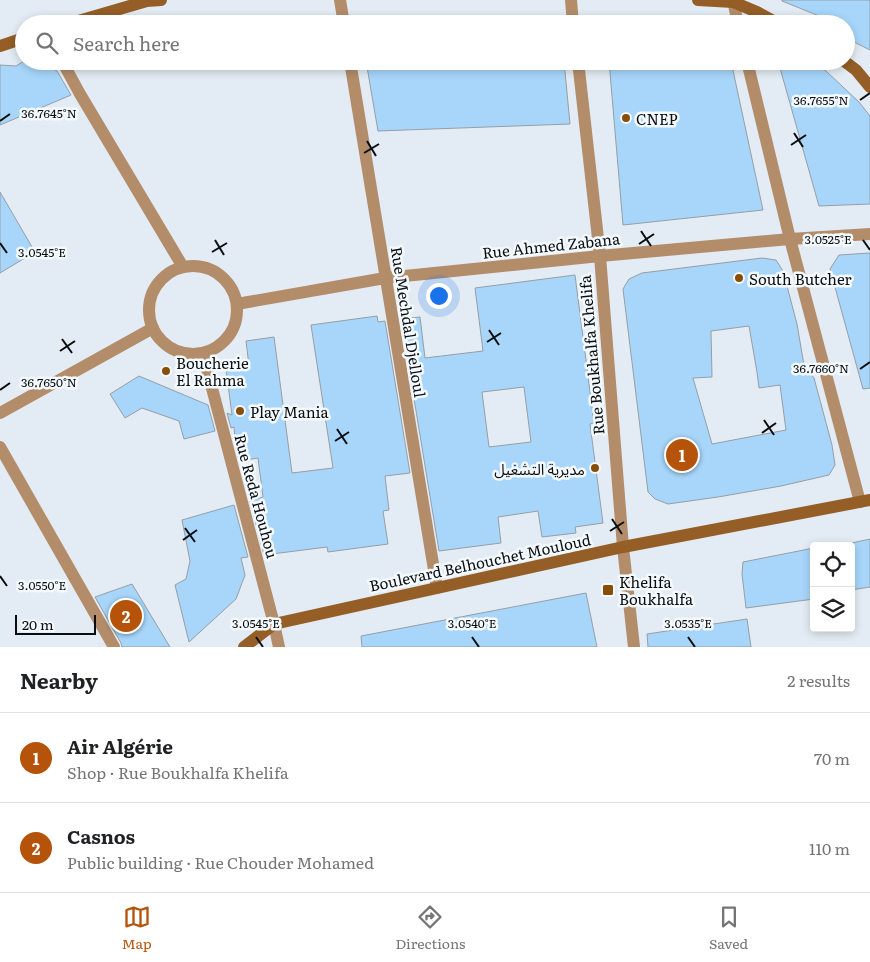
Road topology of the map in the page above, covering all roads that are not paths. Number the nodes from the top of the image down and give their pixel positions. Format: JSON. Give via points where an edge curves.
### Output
{"nodes":[{"id":1,"x":161,"y":0,"type":"edge"},
{"id":2,"x":340,"y":0,"type":"edge"},
{"id":3,"x":571,"y":0,"type":"edge"},
{"id":4,"x":698,"y":0,"type":"edge"},
{"id":5,"x":733,"y":1,"type":"edge"},
{"id":6,"x":98,"y":15,"type":"edge"},
{"id":7,"x":342,"y":15,"type":"edge"},
{"id":8,"x":572,"y":15,"type":"edge"},
{"id":9,"x":736,"y":15,"type":"edge"},
{"id":10,"x":762,"y":15,"type":"edge"},
{"id":11,"x":15,"y":41,"type":"edge"},
{"id":12,"x":0,"y":46,"type":"edge"},
{"id":13,"x":855,"y":69,"type":"edge"},
{"id":14,"x":67,"y":70,"type":"edge"},
{"id":15,"x":351,"y":70,"type":"edge"},
{"id":16,"x":579,"y":70,"type":"edge"},
{"id":17,"x":749,"y":70,"type":"edge"},
{"id":18,"x":870,"y":87,"type":"edge"},
{"id":19,"x":870,"y":234,"type":"edge"},
{"id":20,"x":790,"y":239,"type":"junction"},
{"id":21,"x":600,"y":256,"type":"junction"},
{"id":22,"x":183,"y":267,"type":"junction"},
{"id":23,"x":385,"y":278,"type":"junction"},
{"id":24,"x":237,"y":304,"type":"junction"},
{"id":25,"x":153,"y":328,"type":"junction"},
{"id":26,"x":203,"y":354,"type":"junction"},
{"id":27,"x":0,"y":413,"type":"edge"},
{"id":28,"x":0,"y":447,"type":"edge"},
{"id":29,"x":865,"y":501,"type":"edge"},
{"id":30,"x":623,"y":547,"type":"junction"},
{"id":31,"x":437,"y":588,"type":"junction"},
{"id":32,"x":274,"y":624,"type":"junction"},
{"id":33,"x":114,"y":647,"type":"edge"},
{"id":34,"x":244,"y":647,"type":"edge"},
{"id":35,"x":279,"y":647,"type":"edge"},
{"id":36,"x":634,"y":647,"type":"edge"}],
"edges":[{"from":1,"to":6,"type":"street","via":[[147,0]]},
{"from":2,"to":7,"type":"street"},
{"from":3,"to":8,"type":"street"},
{"from":4,"to":5,"type":"street"},
{"from":5,"to":9,"type":"street"},
{"from":5,"to":10,"type":"street"},
{"from":11,"to":12,"type":"street"},
{"from":13,"to":18,"type":"street"},
{"from":14,"to":22,"type":"street"},
{"from":15,"to":23,"type":"street","name":"Rue Mechdal Djelloul"},
{"from":16,"to":21,"type":"street","name":"Rue Boukhalfa Khelifa"},
{"from":17,"to":20,"type":"street"},
{"from":19,"to":20,"type":"street","name":"Rue Ahmed Zabana"},
{"from":20,"to":21,"type":"street","name":"Rue Ahmed Zabana"},
{"from":20,"to":29,"type":"street"},
{"from":21,"to":23,"type":"street","name":"Rue Ahmed Zabana"},
{"from":21,"to":30,"type":"street","name":"Rue Boukhalfa Khelifa"},
{"from":22,"to":24,"type":"street","via":[[198,266],[224,278],[233,290]]},
{"from":22,"to":25,"type":"street","via":[[158,284],[151,298],[149,313]]},
{"from":23,"to":24,"type":"street","name":"Rue Ahmed Zabana"},
{"from":23,"to":31,"type":"street","name":"Rue Mechdal Djelloul"},
{"from":24,"to":26,"type":"street","via":[[233,330],[215,349]]},
{"from":25,"to":26,"type":"street","via":[[173,350]]},
{"from":25,"to":27,"type":"street"},
{"from":26,"to":32,"type":"street","name":"Rue Reda Houhou"},
{"from":28,"to":33,"type":"street"},
{"from":29,"to":30,"type":"street","name":"Boulevard Belhouchet Mouloud"},
{"from":30,"to":31,"type":"street","name":"Boulevard Belhouchet Mouloud"},
{"from":30,"to":36,"type":"street","name":"Rue Boukhalfa Khelifa"},
{"from":31,"to":32,"type":"street","name":"Boulevard Belhouchet Mouloud"},
{"from":32,"to":34,"type":"street"},
{"from":32,"to":35,"type":"street","name":"Rue Reda Houhou"}]}
